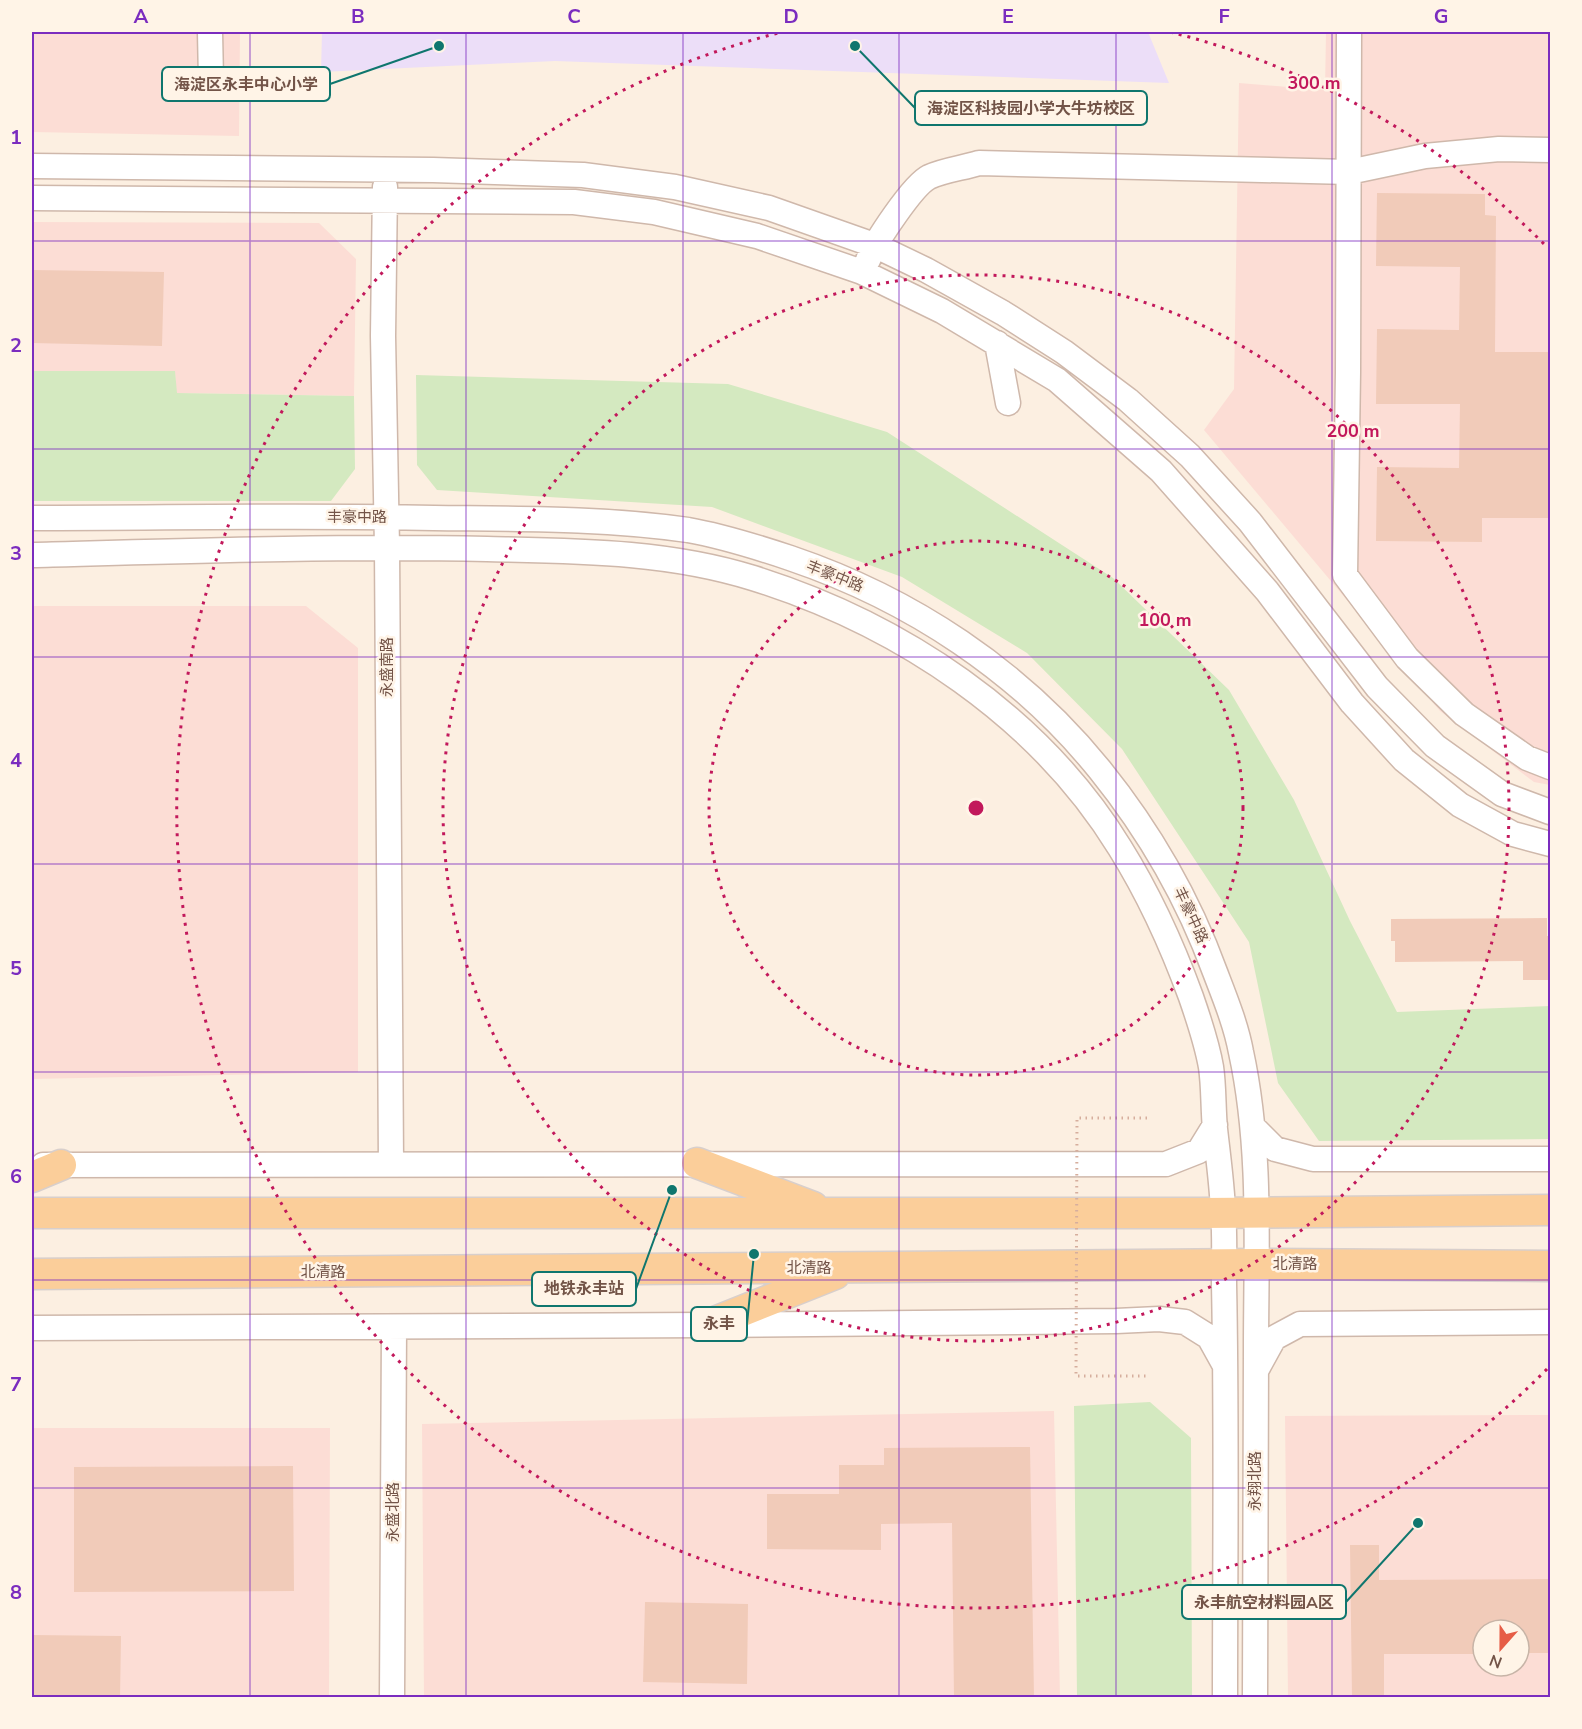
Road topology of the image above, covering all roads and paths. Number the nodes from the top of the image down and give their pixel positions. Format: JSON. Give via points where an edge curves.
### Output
{"nodes":[{"id":1,"x":210,"y":32,"type":"edge"},
{"id":2,"x":1349,"y":32,"type":"edge"},
{"id":3,"x":211,"y":80,"type":"dead end"},
{"id":4,"x":1551,"y":150,"type":"edge"},
{"id":5,"x":32,"y":166,"type":"edge"},
{"id":6,"x":385,"y":170,"type":"junction"},
{"id":7,"x":1349,"y":172,"type":"junction"},
{"id":8,"x":32,"y":198,"type":"edge"},
{"id":9,"x":385,"y":201,"type":"junction"},
{"id":10,"x":873,"y":245,"type":"junction"},
{"id":11,"x":862,"y":272,"type":"junction"},
{"id":12,"x":998,"y":343,"type":"junction"},
{"id":13,"x":1008,"y":403,"type":"dead end"},
{"id":14,"x":386,"y":517,"type":"junction"},
{"id":15,"x":32,"y":518,"type":"edge"},
{"id":16,"x":387,"y":547,"type":"junction"},
{"id":17,"x":32,"y":555,"type":"edge"},
{"id":18,"x":1551,"y":767,"type":"edge"},
{"id":19,"x":1551,"y":812,"type":"edge"},
{"id":20,"x":1551,"y":844,"type":"edge"},
{"id":21,"x":1147,"y":1118,"type":"dead end"},
{"id":22,"x":1215,"y":1125,"type":"junction"},
{"id":23,"x":1254,"y":1128,"type":"junction"},
{"id":24,"x":1551,"y":1159,"type":"edge"},
{"id":25,"x":697,"y":1163,"type":"junction"},
{"id":26,"x":391,"y":1164,"type":"junction"},
{"id":27,"x":46,"y":1165,"type":"edge"},
{"id":28,"x":32,"y":1177,"type":"edge"},
{"id":29,"x":1551,"y":1210,"type":"edge"},
{"id":30,"x":32,"y":1213,"type":"edge"},
{"id":31,"x":1223,"y":1213,"type":"junction"},
{"id":32,"x":1256,"y":1213,"type":"junction"},
{"id":33,"x":830,"y":1214,"type":"junction"},
{"id":34,"x":1224,"y":1264,"type":"junction"},
{"id":35,"x":1256,"y":1264,"type":"junction"},
{"id":36,"x":1551,"y":1266,"type":"edge"},
{"id":37,"x":850,"y":1268,"type":"junction"},
{"id":38,"x":32,"y":1274,"type":"edge"},
{"id":39,"x":1551,"y":1322,"type":"edge"},
{"id":40,"x":707,"y":1326,"type":"junction"},
{"id":41,"x":394,"y":1327,"type":"junction"},
{"id":42,"x":32,"y":1328,"type":"edge"},
{"id":43,"x":1226,"y":1368,"type":"junction"},
{"id":44,"x":1256,"y":1371,"type":"junction"},
{"id":45,"x":1148,"y":1376,"type":"dead end"},
{"id":46,"x":392,"y":1698,"type":"edge"},
{"id":47,"x":1225,"y":1698,"type":"edge"},
{"id":48,"x":1255,"y":1698,"type":"edge"}],
"edges":[{"from":1,"to":3,"type":"street"},
{"from":2,"to":7,"type":"street"},
{"from":4,"to":7,"type":"street","via":[[1499,148],[1425,156]]},
{"from":5,"to":6,"type":"street"},
{"from":6,"to":9,"type":"street","name":"永盛南路"},
{"from":6,"to":10,"type":"street","via":[[583,175],[675,187],[768,208]]},
{"from":7,"to":10,"type":"street","via":[[979,163],[927,178]]},
{"from":7,"to":18,"type":"street","via":[[1345,575],[1407,658],[1464,714],[1527,758]]},
{"from":8,"to":9,"type":"street"},
{"from":9,"to":11,"type":"street","via":[[574,202],[654,212],[757,236]]},
{"from":9,"to":14,"type":"street","name":"永盛南路"},
{"from":10,"to":11,"type":"street"},
{"from":10,"to":19,"type":"street","via":[[1003,313],[1128,400],[1190,456],[1250,522],[1377,687],[1435,746],[1502,794]]},
{"from":11,"to":12,"type":"street"},
{"from":12,"to":13,"type":"street"},
{"from":12,"to":20,"type":"street","via":[[1057,380],[1161,471],[1266,591],[1352,704],[1404,760],[1460,805],[1513,834]]},
{"from":14,"to":15,"type":"street","name":"丰豪中路"},
{"from":14,"to":16,"type":"street","name":"永盛南路"},
{"from":14,"to":23,"type":"street","name":"丰豪中路","via":[[604,521],[693,531],[757,547],[867,589],[921,617],[975,652],[1020,686],[1060,724],[1125,801],[1180,888],[1225,996],[1241,1049]]},
{"from":16,"to":17,"type":"street","name":"丰豪中路"},
{"from":16,"to":22,"type":"street","name":"丰豪中路","via":[[606,552],[682,562],[751,577],[812,600],[931,659],[1026,734],[1069,777],[1126,857],[1175,954],[1197,1014],[1211,1067]]},
{"from":16,"to":26,"type":"street","name":"永盛南路"},
{"from":21,"to":45,"type":"path","bridge":true,"via":[[1077,1118],[1076,1376]]},
{"from":22,"to":25,"type":"street","via":[[1199,1151],[1166,1164]]},
{"from":22,"to":31,"type":"street","name":"丰豪中路"},
{"from":23,"to":24,"type":"street","via":[[1275,1149],[1313,1159]]},
{"from":23,"to":32,"type":"street","name":"丰豪中路"},
{"from":25,"to":26,"type":"street"},
{"from":25,"to":33,"type":"main road"},
{"from":26,"to":27,"type":"street"},
{"from":27,"to":28,"type":"main road"},
{"from":29,"to":32,"type":"main road"},
{"from":30,"to":33,"type":"main road"},
{"from":31,"to":32,"type":"main road"},
{"from":31,"to":33,"type":"main road"},
{"from":31,"to":34,"type":"street","name":"丰豪中路"},
{"from":32,"to":35,"type":"street","name":"丰豪中路"},
{"from":34,"to":35,"type":"main road","name":"北清路"},
{"from":34,"to":37,"type":"main road","name":"北清路"},
{"from":34,"to":43,"type":"street","name":"永翔北路"},
{"from":35,"to":36,"type":"main road","name":"北清路"},
{"from":35,"to":44,"type":"street","name":"永翔北路"},
{"from":37,"to":38,"type":"main road","name":"北清路"},
{"from":37,"to":40,"type":"main road"},
{"from":39,"to":44,"type":"street","via":[[1300,1324],[1274,1338]]},
{"from":40,"to":41,"type":"street"},
{"from":40,"to":43,"type":"street","via":[[1158,1319],[1185,1322],[1209,1337]]},
{"from":41,"to":42,"type":"street"},
{"from":41,"to":46,"type":"street","name":"永盛北路"},
{"from":43,"to":47,"type":"street","name":"永翔北路"},
{"from":44,"to":48,"type":"street","name":"永翔北路"}]}
